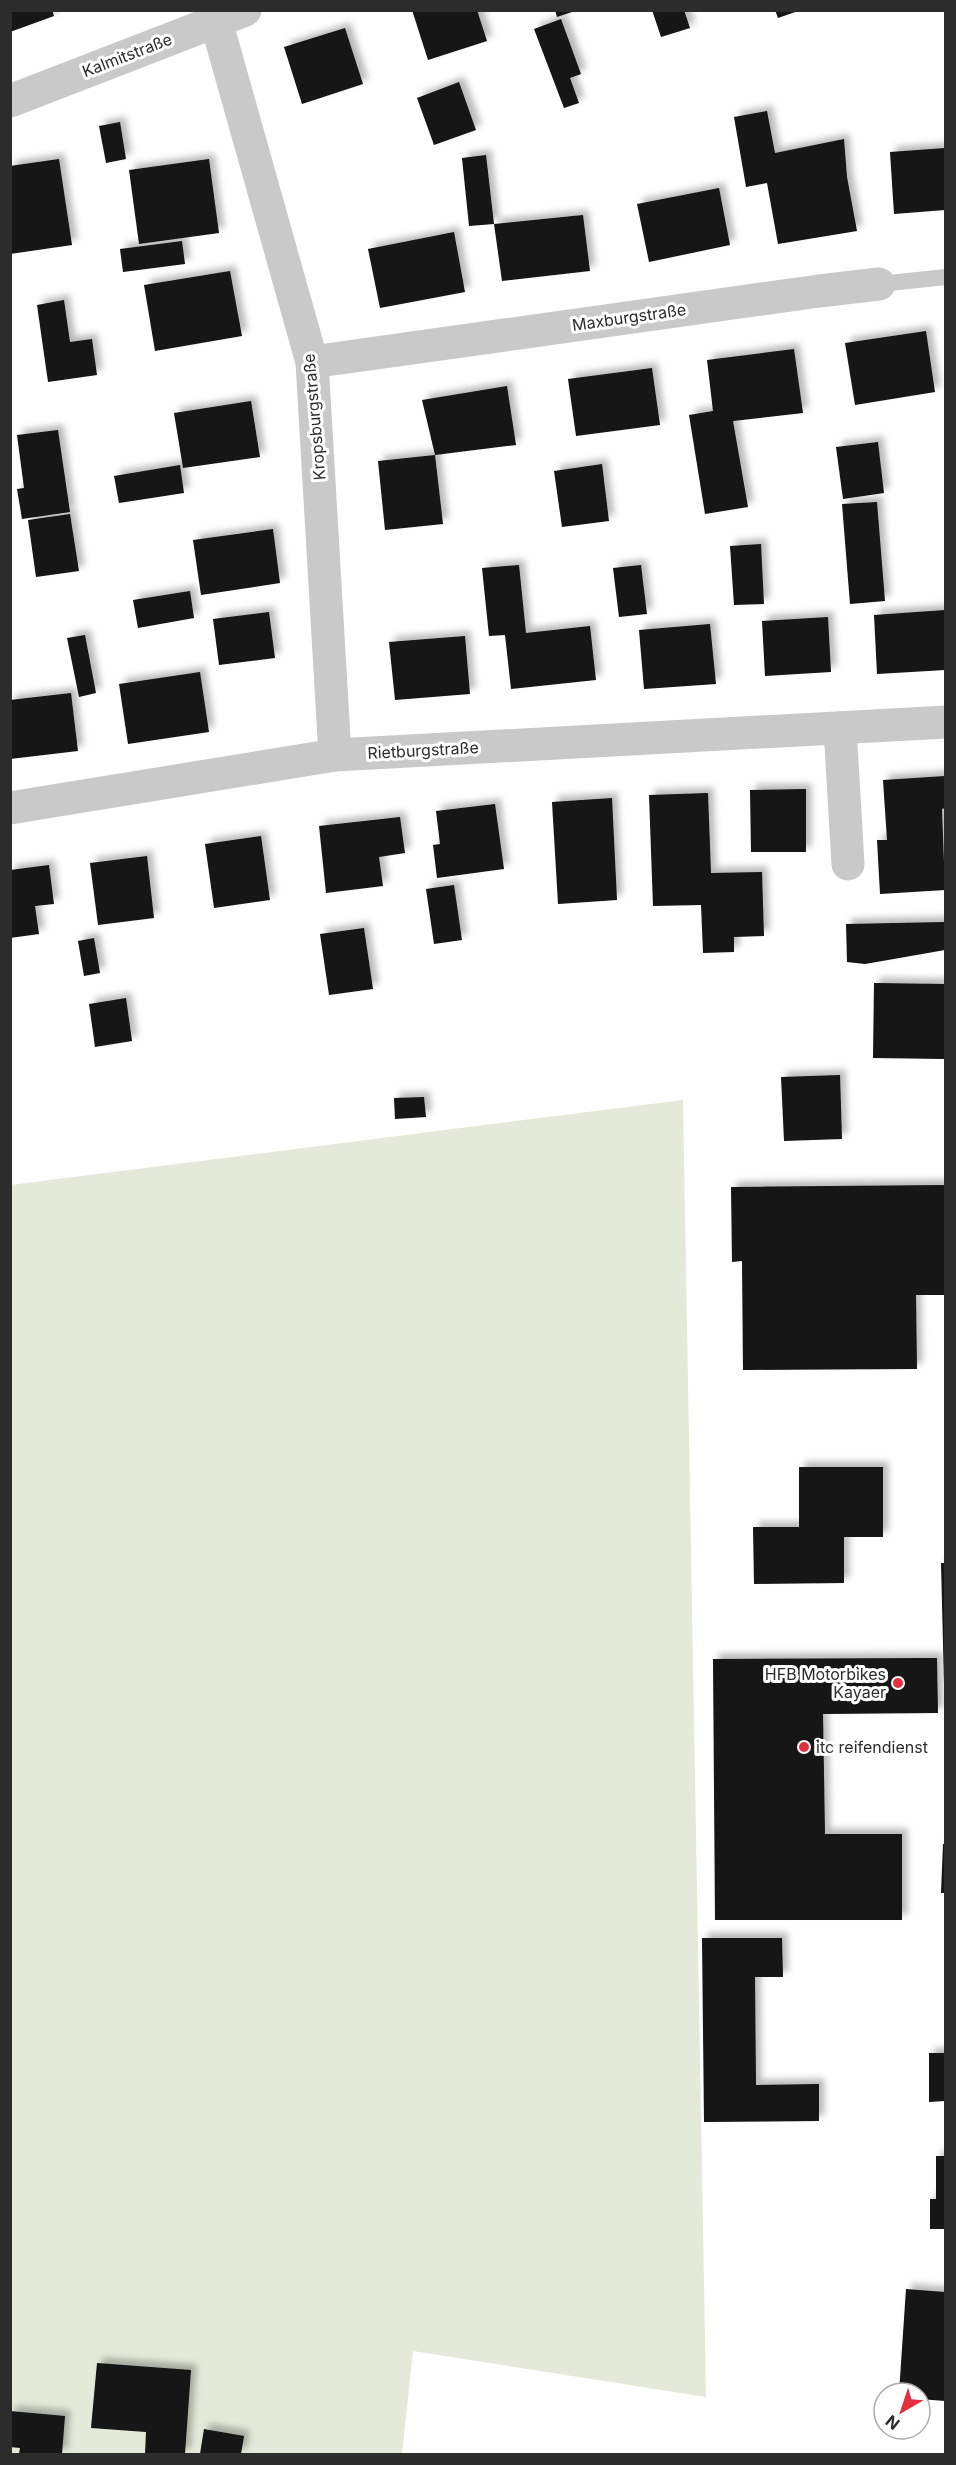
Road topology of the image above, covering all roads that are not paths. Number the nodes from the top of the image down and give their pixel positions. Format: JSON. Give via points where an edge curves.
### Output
{"nodes":[{"id":1,"x":230,"y":16,"type":"edge"},
{"id":2,"x":10,"y":101,"type":"edge"},
{"id":3,"x":945,"y":277,"type":"edge"},
{"id":4,"x":879,"y":284,"type":"joint"},
{"id":5,"x":312,"y":362,"type":"junction"},
{"id":6,"x":945,"y":722,"type":"edge"},
{"id":7,"x":840,"y":728,"type":"junction"},
{"id":8,"x":335,"y":755,"type":"junction"},
{"id":9,"x":10,"y":808,"type":"edge"},
{"id":10,"x":848,"y":864,"type":"dead end"}],
"edges":[{"from":1,"to":2,"type":"street","name":"Kalmitstraße"},
{"from":1,"to":5,"type":"street","name":"Kropsburgstraße"},
{"from":3,"to":4,"type":"lane","name":"Maxburgstraße"},
{"from":4,"to":5,"type":"street","name":"Maxburgstraße"},
{"from":5,"to":8,"type":"street","name":"Kropsburgstraße"},
{"from":6,"to":7,"type":"street","name":"Rietburgstraße"},
{"from":7,"to":8,"type":"street","name":"Rietburgstraße"},
{"from":7,"to":10,"type":"street"},
{"from":8,"to":9,"type":"street","name":"Rietburgstraße"}]}
